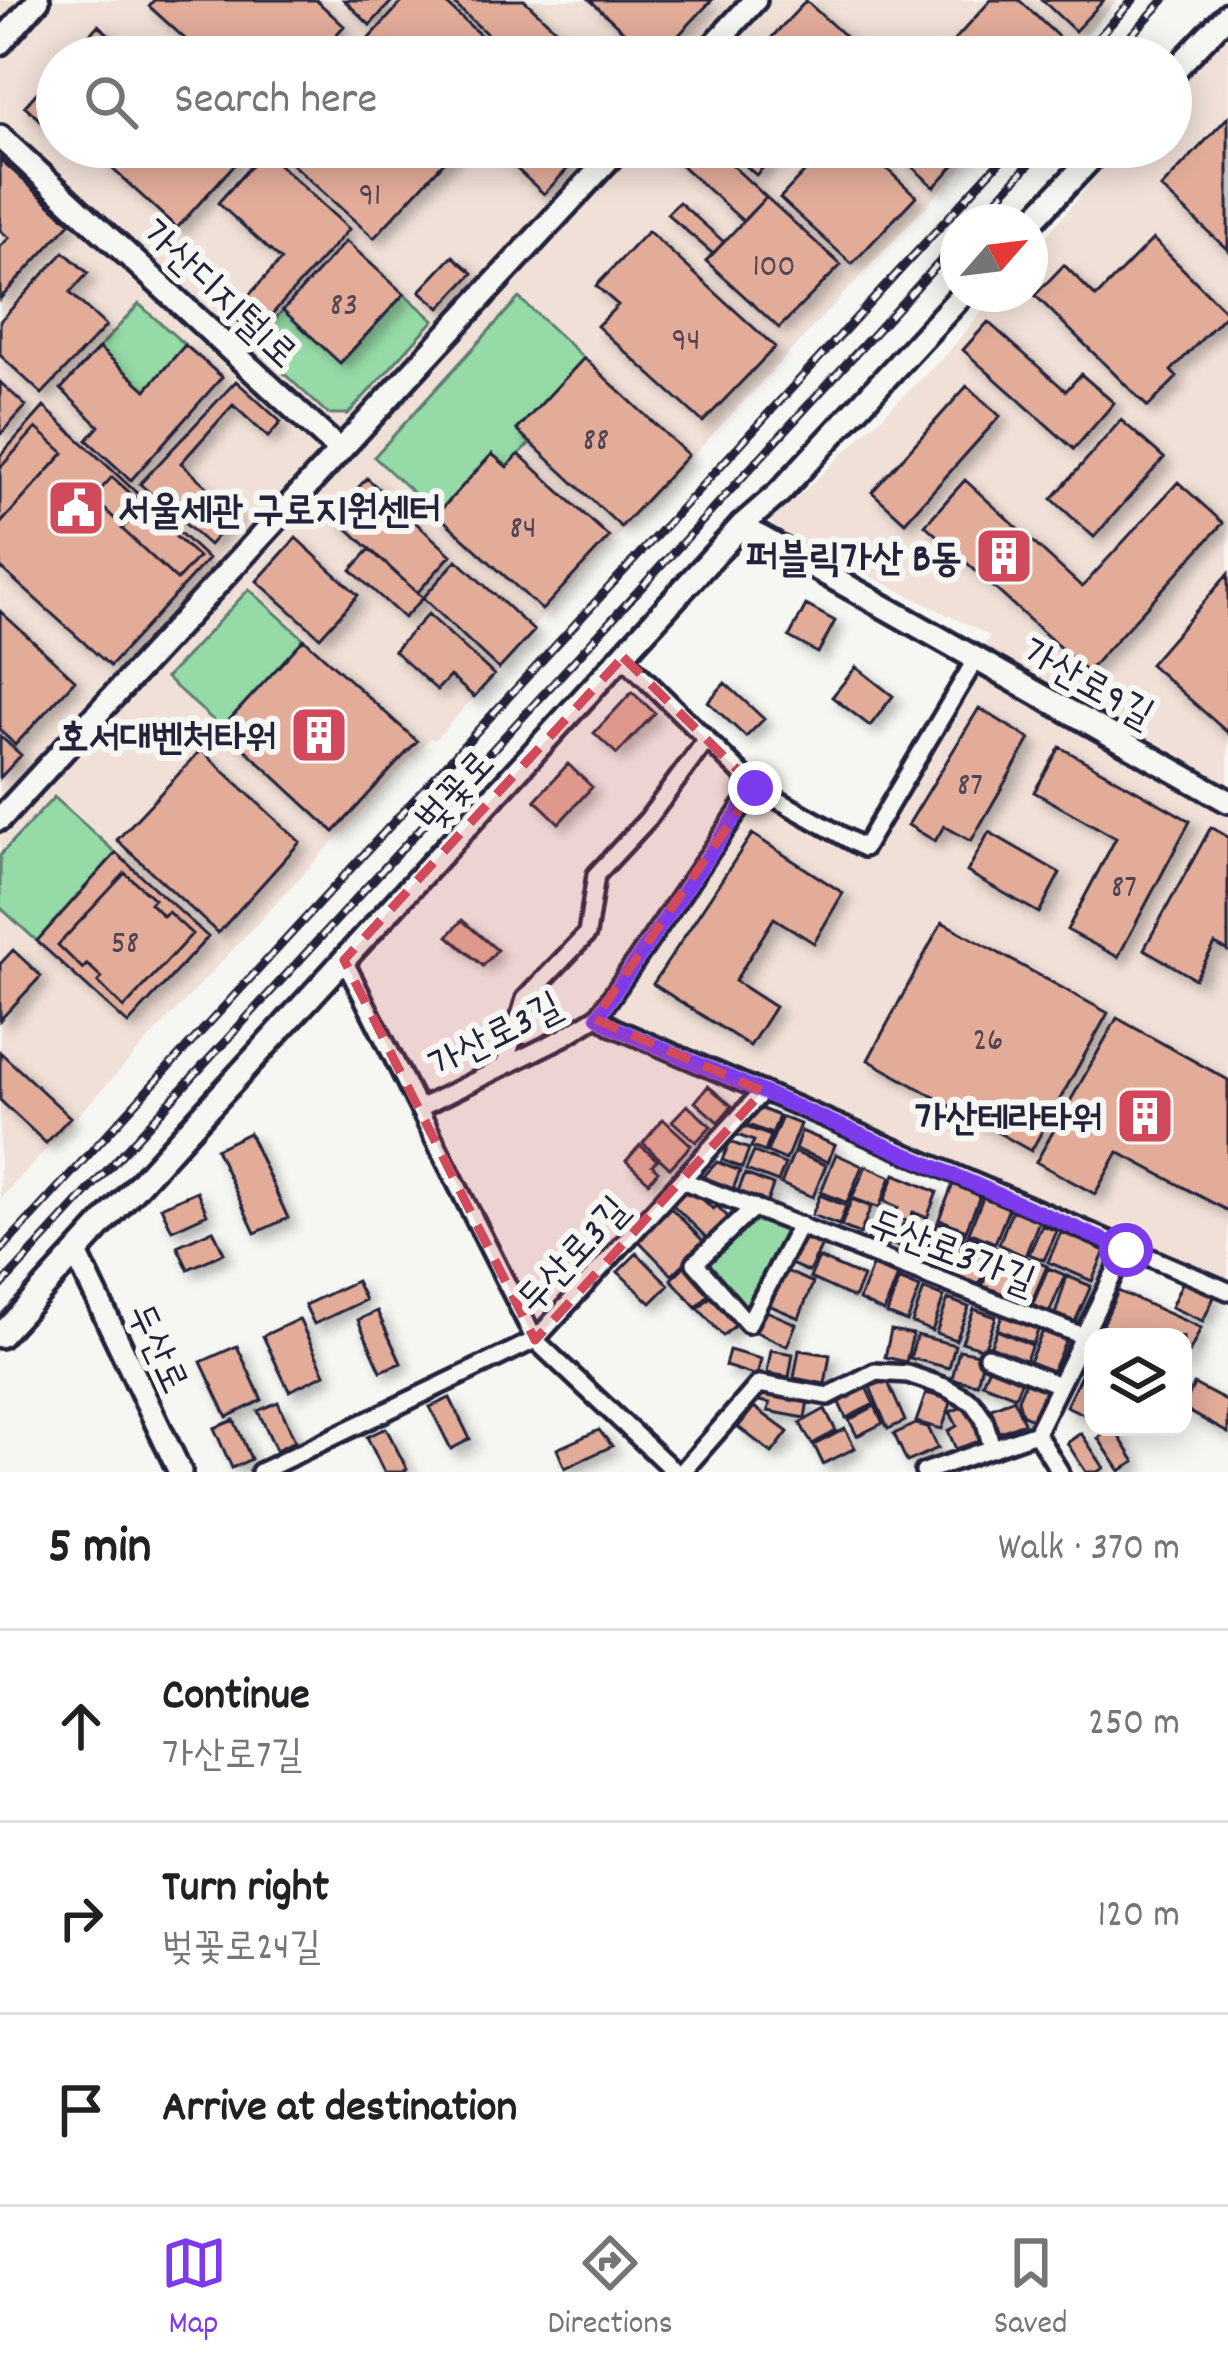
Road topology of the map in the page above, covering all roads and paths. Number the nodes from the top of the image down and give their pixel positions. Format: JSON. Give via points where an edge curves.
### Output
{"nodes":[{"id":1,"x":38,"y":0,"type":"edge"},
{"id":2,"x":755,"y":0,"type":"edge"},
{"id":3,"x":1228,"y":14,"type":"edge"},
{"id":4,"x":722,"y":36,"type":"edge"},
{"id":5,"x":0,"y":43,"type":"edge"},
{"id":6,"x":1192,"y":52,"type":"edge"},
{"id":7,"x":0,"y":137,"type":"edge"},
{"id":8,"x":601,"y":168,"type":"edge"},
{"id":9,"x":1082,"y":168,"type":"edge"},
{"id":10,"x":1048,"y":205,"type":"edge"},
{"id":11,"x":946,"y":312,"type":"edge"},
{"id":12,"x":340,"y":451,"type":"junction"},
{"id":13,"x":741,"y":526,"type":"junction"},
{"id":14,"x":623,"y":657,"type":"junction"},
{"id":15,"x":976,"y":659,"type":"junction"},
{"id":16,"x":707,"y":739,"type":"junction"},
{"id":17,"x":755,"y":788,"type":"junction"},
{"id":18,"x":1228,"y":801,"type":"edge"},
{"id":19,"x":0,"y":819,"type":"edge"},
{"id":20,"x":344,"y":960,"type":"junction"},
{"id":21,"x":598,"y":1016,"type":"junction"},
{"id":22,"x":503,"y":1067,"type":"junction"},
{"id":23,"x":763,"y":1091,"type":"junction"},
{"id":24,"x":420,"y":1108,"type":"junction"},
{"id":25,"x":683,"y":1181,"type":"junction"},
{"id":26,"x":754,"y":1207,"type":"junction"},
{"id":27,"x":800,"y":1225,"type":"junction"},
{"id":28,"x":1126,"y":1250,"type":"junction"},
{"id":29,"x":76,"y":1253,"type":"junction"},
{"id":30,"x":1228,"y":1291,"type":"edge"},
{"id":31,"x":0,"y":1336,"type":"edge"},
{"id":32,"x":1083,"y":1336,"type":"junction"},
{"id":33,"x":535,"y":1340,"type":"junction"},
{"id":34,"x":987,"y":1356,"type":"dead end"},
{"id":35,"x":1059,"y":1385,"type":"junction"},
{"id":36,"x":1036,"y":1433,"type":"junction"},
{"id":37,"x":992,"y":1448,"type":"junction"},
{"id":38,"x":179,"y":1472,"type":"edge"},
{"id":39,"x":260,"y":1472,"type":"edge"},
{"id":40,"x":678,"y":1472,"type":"edge"},
{"id":41,"x":924,"y":1472,"type":"edge"},
{"id":42,"x":1060,"y":1472,"type":"edge"}],
"edges":[{"from":1,"to":5,"type":"street"},
{"from":2,"to":4,"type":"street"},
{"from":3,"to":6,"type":"street"},
{"from":7,"to":12,"type":"street","name":"가산디지털1로"},
{"from":8,"to":12,"type":"street"},
{"from":9,"to":10,"type":"street"},
{"from":11,"to":13,"type":"street","name":"벚꽃로"},
{"from":12,"to":19,"type":"street"},
{"from":13,"to":14,"type":"street","name":"벚꽃로"},
{"from":13,"to":15,"type":"street","name":"가산로9길"},
{"from":14,"to":16,"type":"street"},
{"from":14,"to":20,"type":"street","name":"벚꽃로"},
{"from":15,"to":17,"type":"street","name":"가산로9길","via":[[864,848]]},
{"from":15,"to":18,"type":"street","name":"가산로9길"},
{"from":16,"to":17,"type":"street"},
{"from":16,"to":22,"type":"street","via":[[596,875],[587,934],[525,999]]},
{"from":17,"to":21,"type":"street"},
{"from":20,"to":24,"type":"street","name":"가산로3길"},
{"from":20,"to":29,"type":"street","name":"벚꽃로"},
{"from":21,"to":22,"type":"street","name":"가산로3길"},
{"from":21,"to":23,"type":"street"},
{"from":22,"to":24,"type":"street","name":"가산로3길"},
{"from":23,"to":25,"type":"street","name":"두산로3길"},
{"from":23,"to":28,"type":"street"},
{"from":24,"to":33,"type":"street","name":"가산로3길"},
{"from":25,"to":26,"type":"street","name":"두산로3가길"},
{"from":25,"to":33,"type":"street","name":"두산로3길"},
{"from":26,"to":27,"type":"street","name":"두산로3가길"},
{"from":26,"to":27,"type":"street","via":[[695,1263],[748,1324]]},
{"from":27,"to":32,"type":"street","name":"두산로3가길"},
{"from":28,"to":30,"type":"street"},
{"from":28,"to":32,"type":"street"},
{"from":29,"to":31,"type":"street","name":"벚꽃로"},
{"from":29,"to":38,"type":"street","name":"두산로"},
{"from":32,"to":35,"type":"street"},
{"from":33,"to":39,"type":"street","name":"두산로3길"},
{"from":33,"to":40,"type":"street","name":"가산로3길"},
{"from":34,"to":35,"type":"street"},
{"from":35,"to":36,"type":"street"},
{"from":36,"to":37,"type":"street"},
{"from":36,"to":42,"type":"street"},
{"from":37,"to":40,"type":"street","via":[[972,1402],[908,1374],[875,1372],[828,1396],[759,1384]]},
{"from":37,"to":41,"type":"street"}]}
